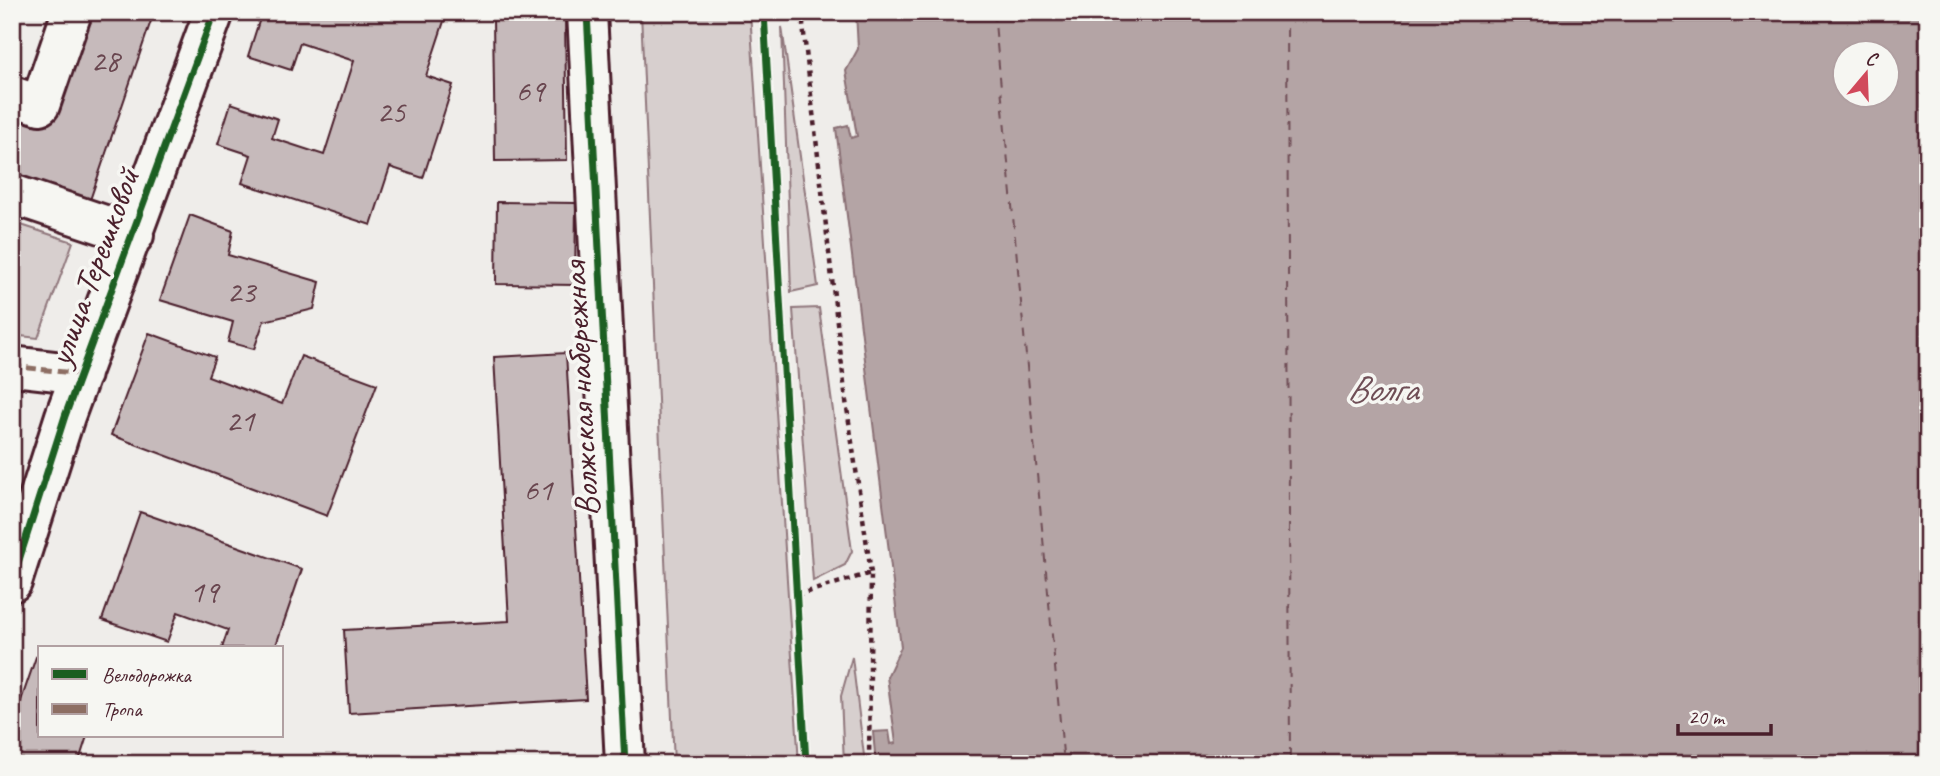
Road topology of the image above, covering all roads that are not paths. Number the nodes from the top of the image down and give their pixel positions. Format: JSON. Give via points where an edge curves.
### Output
{"nodes":[{"id":1,"x":72,"y":12,"type":"edge"},
{"id":2,"x":214,"y":12,"type":"edge"},
{"id":3,"x":587,"y":12,"type":"edge"},
{"id":4,"x":12,"y":96,"type":"edge"},
{"id":5,"x":12,"y":194,"type":"edge"},
{"id":6,"x":134,"y":235,"type":"junction"},
{"id":7,"x":12,"y":366,"type":"edge"},
{"id":8,"x":81,"y":374,"type":"junction"},
{"id":9,"x":12,"y":582,"type":"edge"},
{"id":10,"x":625,"y":764,"type":"edge"}],
"edges":[{"from":1,"to":4,"type":"street","via":[[40,105]]},
{"from":2,"to":6,"type":"street","name":"улица Терешковой"},
{"from":3,"to":10,"type":"street","name":"Волжская набережная"},
{"from":5,"to":6,"type":"street"},
{"from":6,"to":8,"type":"street","name":"улица Терешковой"},
{"from":7,"to":8,"type":"street"},
{"from":8,"to":9,"type":"street","name":"улица Терешковой"}]}
